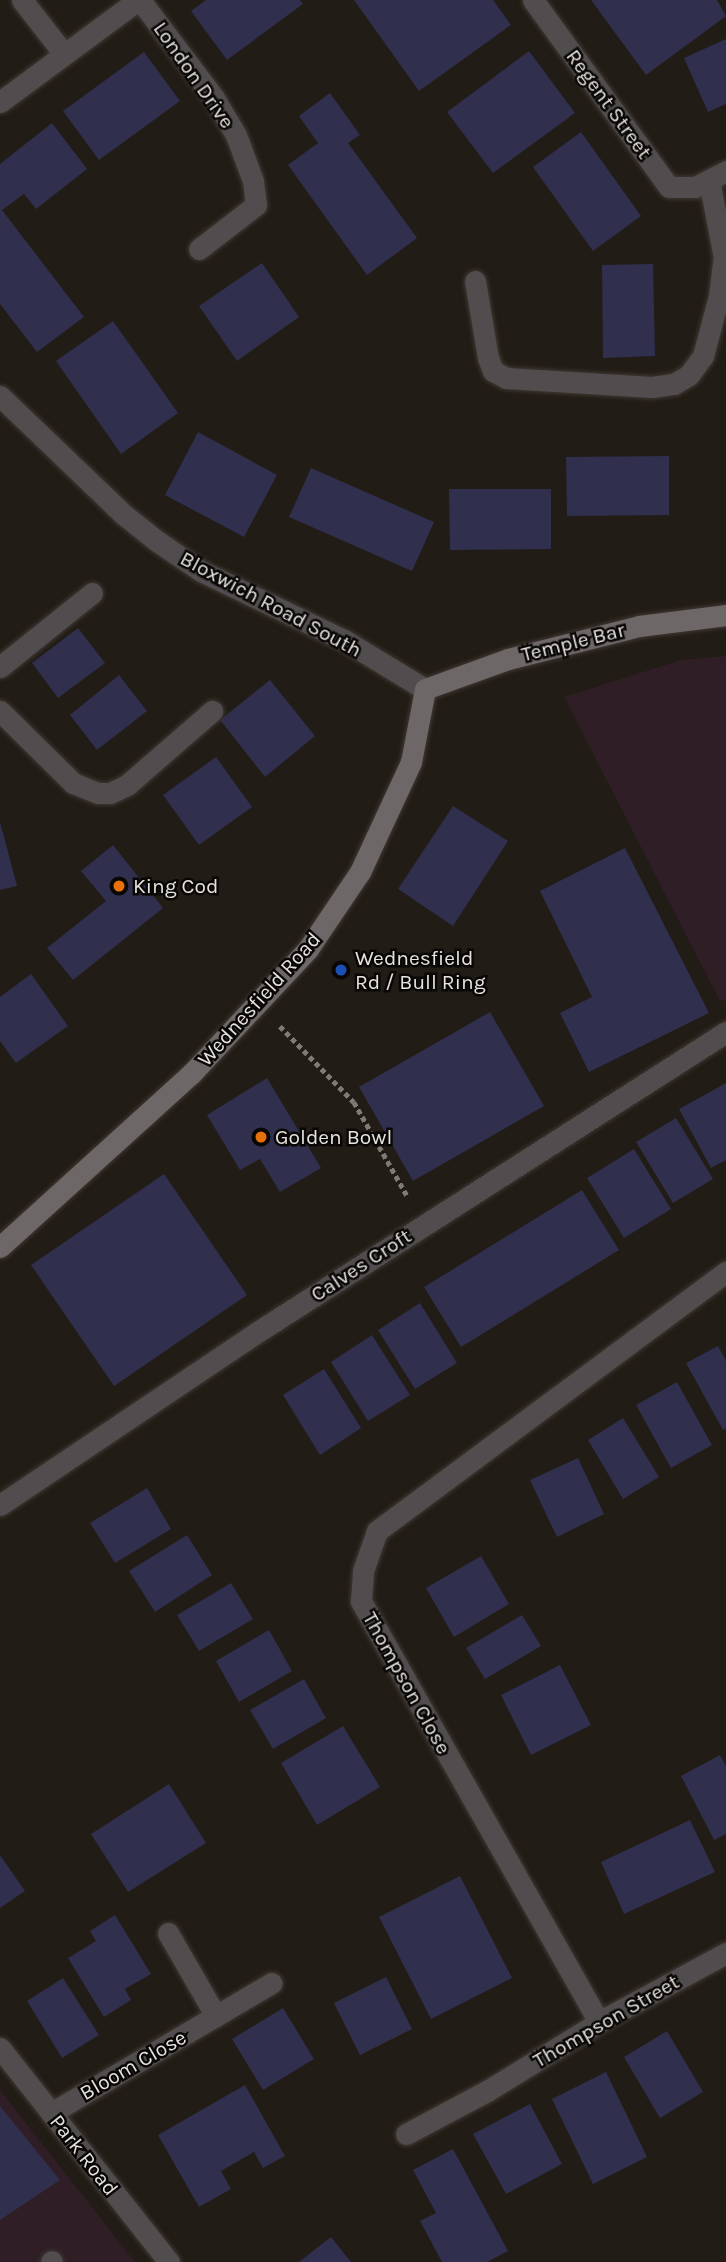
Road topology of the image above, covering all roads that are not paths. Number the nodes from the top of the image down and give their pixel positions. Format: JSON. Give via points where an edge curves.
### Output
{"nodes":[{"id":1,"x":22,"y":0,"type":"edge"},
{"id":2,"x":139,"y":0,"type":"edge"},
{"id":3,"x":533,"y":0,"type":"edge"},
{"id":4,"x":64,"y":54,"type":"junction"},
{"id":5,"x":0,"y":102,"type":"edge"},
{"id":6,"x":710,"y":180,"type":"edge"},
{"id":7,"x":199,"y":248,"type":"dead end"},
{"id":8,"x":475,"y":281,"type":"dead end"},
{"id":9,"x":0,"y":396,"type":"edge"},
{"id":10,"x":92,"y":593,"type":"dead end"},
{"id":11,"x":726,"y":615,"type":"edge"},
{"id":12,"x":0,"y":667,"type":"edge"},
{"id":13,"x":425,"y":689,"type":"junction"},
{"id":14,"x":0,"y":711,"type":"edge"},
{"id":15,"x":212,"y":711,"type":"dead end"},
{"id":16,"x":726,"y":1032,"type":"edge"},
{"id":17,"x":0,"y":1247,"type":"edge"},
{"id":18,"x":726,"y":1272,"type":"edge"},
{"id":19,"x":0,"y":1505,"type":"edge"},
{"id":20,"x":168,"y":1933,"type":"dead end"},
{"id":21,"x":726,"y":1953,"type":"edge"},
{"id":22,"x":272,"y":1983,"type":"dead end"},
{"id":23,"x":216,"y":2016,"type":"junction"},
{"id":24,"x":599,"y":2022,"type":"junction"},
{"id":25,"x":0,"y":2048,"type":"edge"},
{"id":26,"x":51,"y":2113,"type":"junction"},
{"id":27,"x":406,"y":2134,"type":"dead end"},
{"id":28,"x":169,"y":2262,"type":"edge"}],
"edges":[{"from":1,"to":4,"type":"street"},
{"from":2,"to":4,"type":"street"},
{"from":2,"to":7,"type":"street","name":"London Drive","via":[[214,98],[236,135],[253,181],[256,205]]},
{"from":3,"to":6,"type":"street","name":"Regent Street","via":[[670,187]]},
{"from":4,"to":5,"type":"street"},
{"from":6,"to":8,"type":"street","via":[[724,258],[719,296],[703,356],[689,375],[674,384],[652,387],[506,378],[494,371],[488,358]]},
{"from":9,"to":13,"type":"street","name":"Bloxwich Road South","via":[[157,541],[201,571],[344,640]]},
{"from":10,"to":12,"type":"street"},
{"from":11,"to":13,"type":"main road","name":"Temple Bar","via":[[639,626],[508,659]]},
{"from":13,"to":17,"type":"main road","name":"Wednesfield Road","via":[[411,762],[360,872],[308,949],[192,1073]]},
{"from":14,"to":15,"type":"street","via":[[73,783],[98,793],[127,785]]},
{"from":16,"to":19,"type":"street","name":"Calves Croft"},
{"from":18,"to":24,"type":"street","name":"Thompson Close","via":[[377,1531],[363,1571],[362,1601],[367,1612]]},
{"from":20,"to":23,"type":"street"},
{"from":21,"to":24,"type":"street","name":"Thompson Street"},
{"from":22,"to":23,"type":"street","name":"Bloom Close"},
{"from":23,"to":26,"type":"street","name":"Bloom Close"},
{"from":24,"to":27,"type":"street","name":"Thompson Street"},
{"from":25,"to":26,"type":"street","name":"Park Road"},
{"from":26,"to":28,"type":"street","name":"Park Road"}]}
